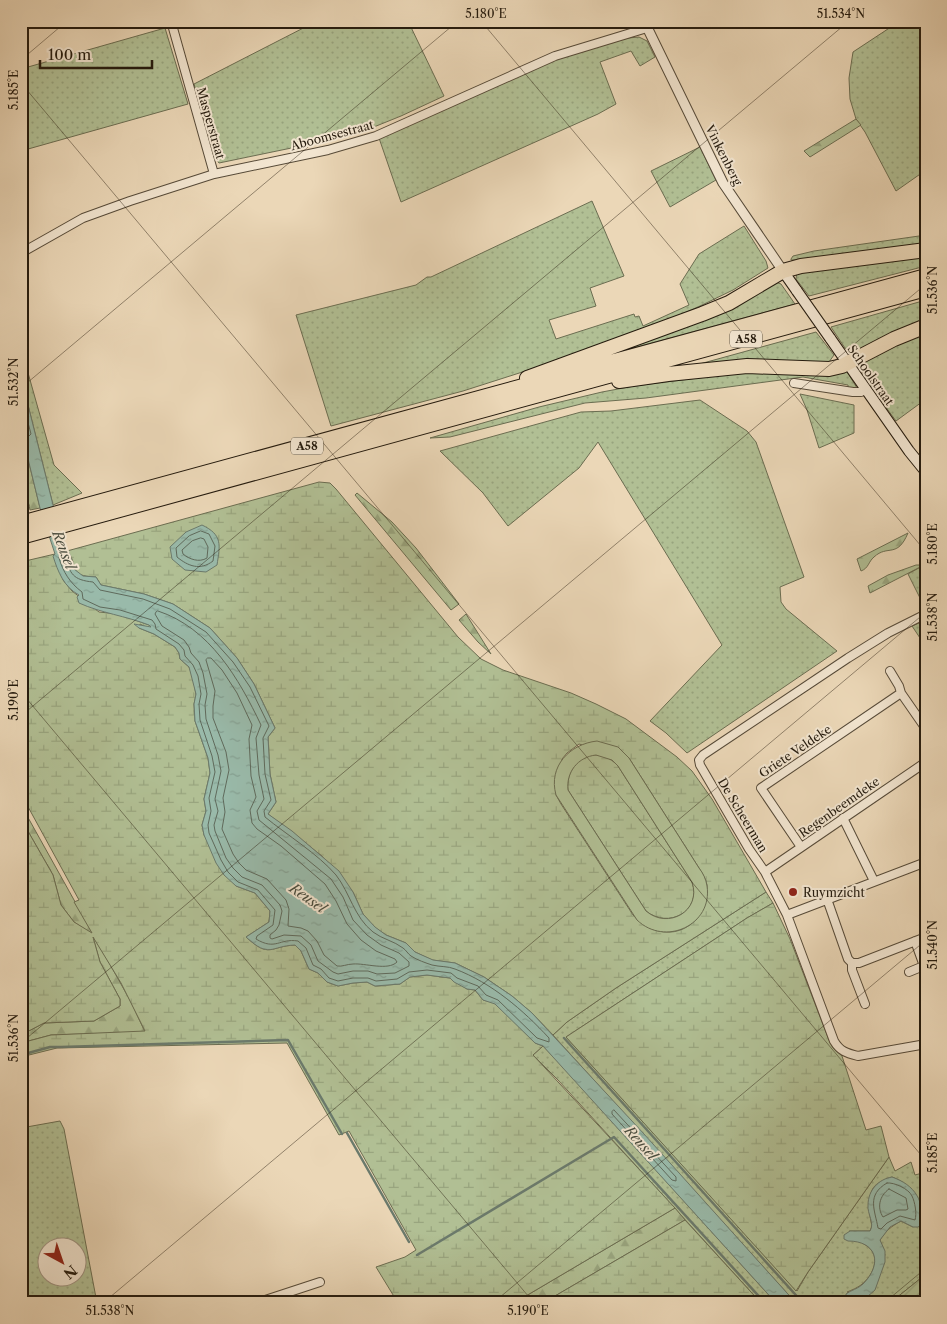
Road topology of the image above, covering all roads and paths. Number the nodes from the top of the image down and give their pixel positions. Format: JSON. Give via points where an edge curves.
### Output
{"nodes":[{"id":1,"x":171,"y":21,"type":"edge"},
{"id":2,"x":645,"y":25,"type":"edge"},
{"id":3,"x":214,"y":174,"type":"junction"},
{"id":4,"x":926,"y":250,"type":"edge"},
{"id":5,"x":21,"y":253,"type":"edge"},
{"id":6,"x":783,"y":271,"type":"junction"},
{"id":7,"x":926,"y":276,"type":"edge"},
{"id":8,"x":926,"y":289,"type":"edge"},
{"id":9,"x":797,"y":291,"type":"joint"},
{"id":10,"x":926,"y":326,"type":"edge"},
{"id":11,"x":848,"y":363,"type":"junction"},
{"id":12,"x":794,"y":383,"type":"dead end"},
{"id":13,"x":565,"y":388,"type":"junction"},
{"id":14,"x":866,"y":389,"type":"junction"},
{"id":15,"x":449,"y":407,"type":"junction"},
{"id":16,"x":926,"y":472,"type":"edge"},
{"id":17,"x":60,"y":519,"type":"junction"},
{"id":18,"x":21,"y":523,"type":"edge"},
{"id":19,"x":42,"y":524,"type":"junction"},
{"id":20,"x":21,"y":536,"type":"edge"},
{"id":21,"x":926,"y":614,"type":"edge"},
{"id":22,"x":890,"y":671,"type":"dead end"},
{"id":23,"x":901,"y":693,"type":"junction"},
{"id":24,"x":926,"y":728,"type":"edge"},
{"id":25,"x":926,"y":762,"type":"edge"},
{"id":26,"x":843,"y":818,"type":"junction"},
{"id":27,"x":801,"y":847,"type":"junction"},
{"id":28,"x":926,"y":862,"type":"edge"},
{"id":29,"x":765,"y":872,"type":"junction"},
{"id":30,"x":874,"y":881,"type":"junction"},
{"id":31,"x":827,"y":900,"type":"junction"},
{"id":32,"x":787,"y":915,"type":"junction"},
{"id":33,"x":926,"y":937,"type":"edge"},
{"id":34,"x":915,"y":942,"type":"junction"},
{"id":35,"x":852,"y":962,"type":"junction"},
{"id":36,"x":925,"y":965,"type":"edge"},
{"id":37,"x":909,"y":972,"type":"dead end"},
{"id":38,"x":866,"y":1004,"type":"dead end"},
{"id":39,"x":926,"y":1044,"type":"edge"},
{"id":40,"x":320,"y":1282,"type":"dead end"},
{"id":41,"x":256,"y":1303,"type":"edge"}],
"edges":[{"from":1,"to":3,"type":"street","name":"Masperstraat"},
{"from":2,"to":3,"type":"street","name":"Aboomsestraat","via":[[549,58],[376,136],[328,150]]},
{"from":2,"to":6,"type":"street","name":"Vinkenberg","via":[[723,183]]},
{"from":3,"to":5,"type":"street","name":"Aboomsestraat","via":[[83,218]]},
{"from":4,"to":6,"type":"highway","number":"A58","via":[[806,265]]},
{"from":6,"to":9,"type":"main road","name":"Vinkenberg"},
{"from":6,"to":15,"type":"highway","number":"A58","via":[[729,303],[702,314]]},
{"from":7,"to":15,"type":"highway","number":"A58"},
{"from":8,"to":13,"type":"highway","number":"A58"},
{"from":9,"to":11,"type":"main road","name":"Schoolstraat","bridge":true},
{"from":10,"to":11,"type":"highway","number":"A58"},
{"from":11,"to":13,"type":"highway","number":"A58","via":[[820,370],[746,366]]},
{"from":11,"to":14,"type":"main road","name":"Schoolstraat"},
{"from":12,"to":14,"type":"street","via":[[853,392]]},
{"from":13,"to":17,"type":"highway","number":"A58"},
{"from":14,"to":16,"type":"main road","name":"Schoolstraat"},
{"from":15,"to":17,"type":"highway","number":"A58"},
{"from":17,"to":19,"type":"highway","number":"A58"},
{"from":18,"to":19,"type":"highway","number":"A58"},
{"from":19,"to":20,"type":"highway","number":"A58"},
{"from":21,"to":29,"type":"street","name":"De Scheerman","via":[[848,658],[699,760],[729,817]]},
{"from":22,"to":23,"type":"street"},
{"from":23,"to":24,"type":"street"},
{"from":23,"to":27,"type":"street","name":"Griete Veldeke","via":[[761,788]]},
{"from":25,"to":26,"type":"street","name":"Regenbeemdeke"},
{"from":26,"to":27,"type":"street","name":"Regenbeemdeke"},
{"from":26,"to":30,"type":"street"},
{"from":27,"to":29,"type":"street","name":"Regenbeemdeke"},
{"from":28,"to":30,"type":"street"},
{"from":29,"to":32,"type":"street","name":"De Scheerman"},
{"from":30,"to":31,"type":"street"},
{"from":31,"to":32,"type":"street"},
{"from":31,"to":35,"type":"street"},
{"from":32,"to":39,"type":"street","name":"De Scheerman","via":[[839,1049],[858,1056]]},
{"from":33,"to":34,"type":"street"},
{"from":34,"to":35,"type":"street","via":[[859,963]]},
{"from":34,"to":36,"type":"street"},
{"from":35,"to":38,"type":"street","via":[[852,970]]},
{"from":36,"to":37,"type":"street"},
{"from":40,"to":41,"type":"street"}]}
